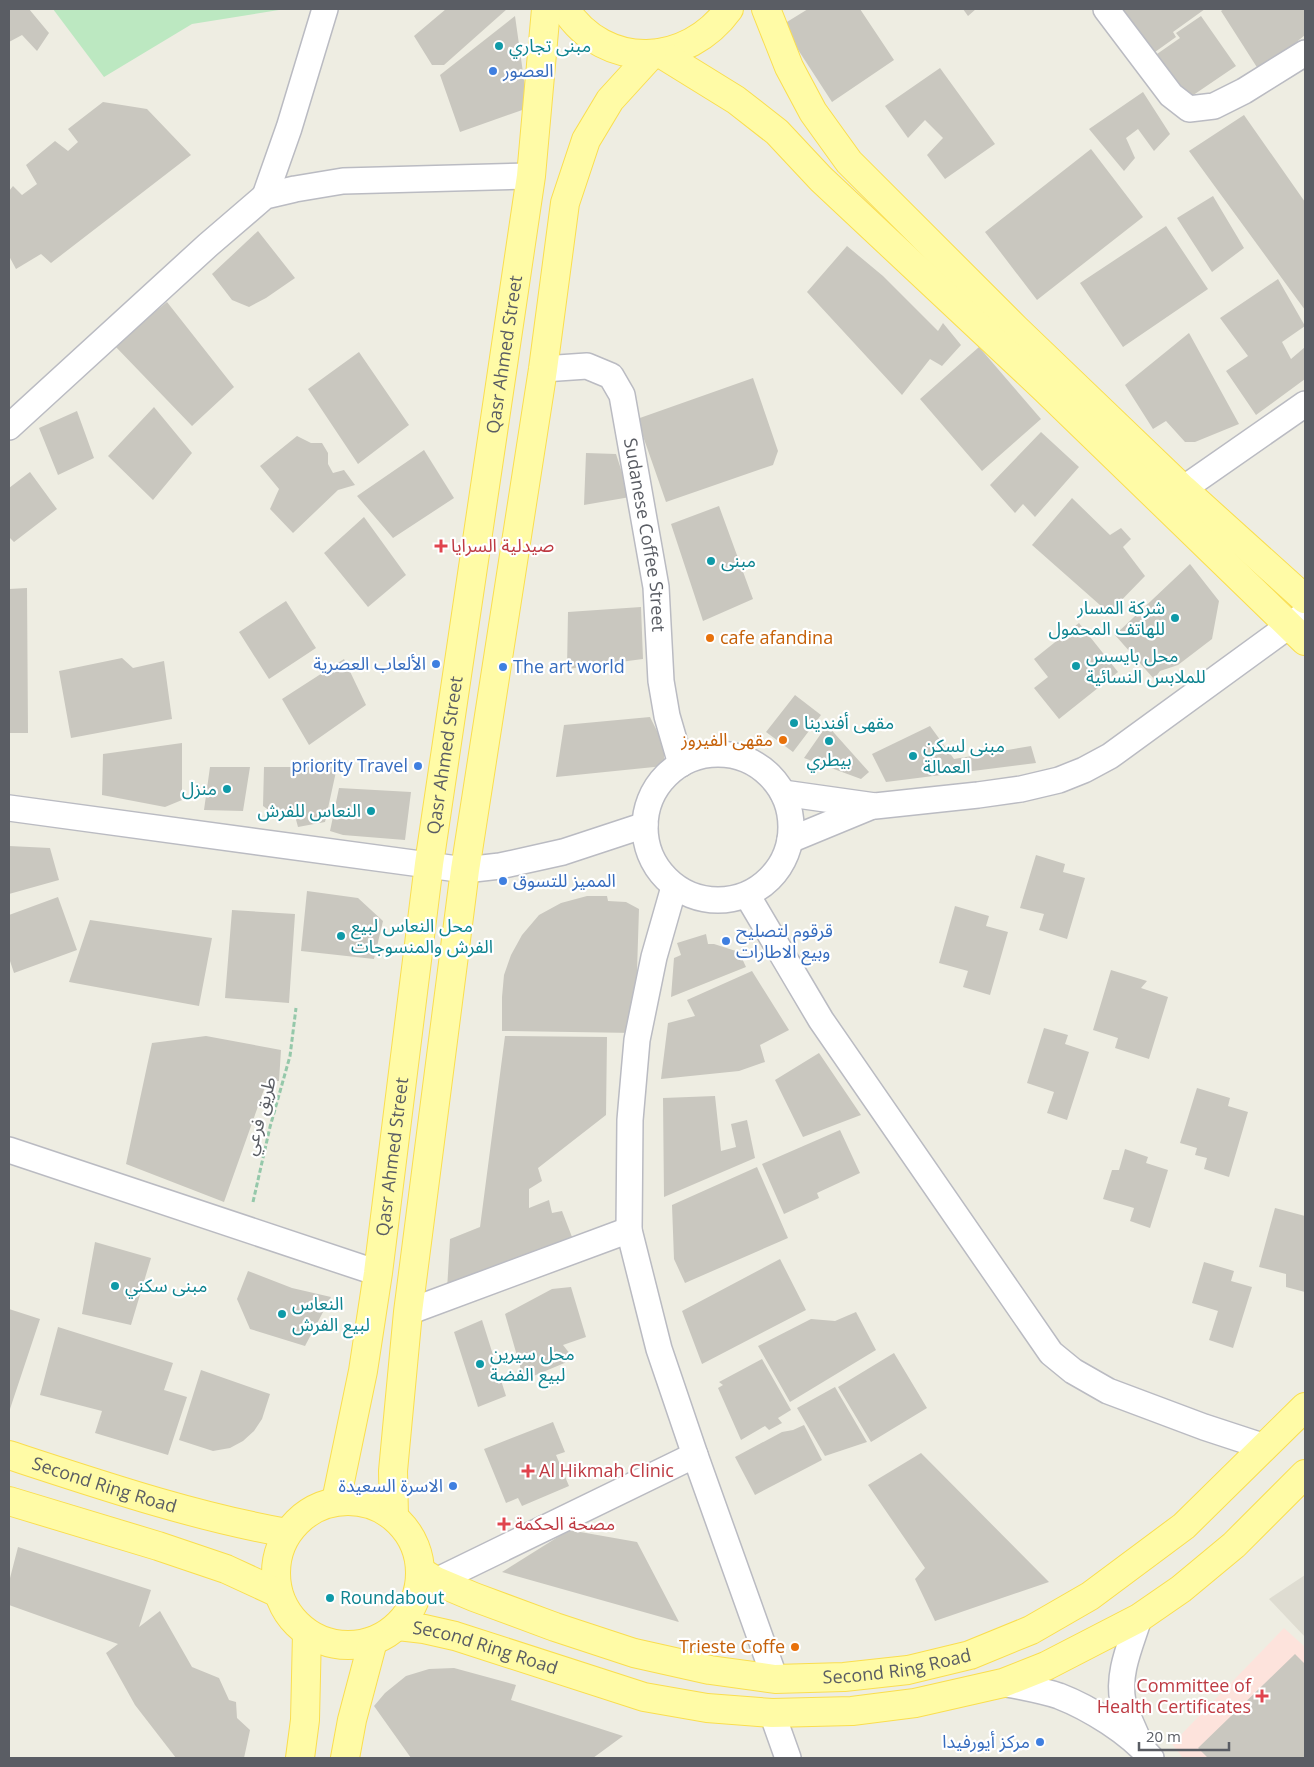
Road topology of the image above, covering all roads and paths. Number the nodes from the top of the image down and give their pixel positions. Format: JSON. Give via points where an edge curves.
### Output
{"nodes":[{"id":1,"x":325,"y":9,"type":"edge"},
{"id":2,"x":546,"y":9,"type":"edge"},
{"id":3,"x":565,"y":9,"type":"edge"},
{"id":4,"x":729,"y":9,"type":"edge"},
{"id":5,"x":766,"y":9,"type":"edge"},
{"id":6,"x":1106,"y":9,"type":"edge"},
{"id":7,"x":1305,"y":53,"type":"edge"},
{"id":8,"x":656,"y":54,"type":"junction"},
{"id":9,"x":530,"y":176,"type":"junction"},
{"id":10,"x":265,"y":196,"type":"junction"},
{"id":11,"x":543,"y":369,"type":"junction"},
{"id":12,"x":1305,"y":404,"type":"edge"},
{"id":13,"x":9,"y":427,"type":"edge"},
{"id":14,"x":1184,"y":489,"type":"junction"},
{"id":15,"x":1305,"y":599,"type":"edge"},
{"id":16,"x":1300,"y":627,"type":"edge"},
{"id":17,"x":681,"y":764,"type":"junction"},
{"id":18,"x":783,"y":793,"type":"junction"},
{"id":19,"x":875,"y":806,"type":"junction"},
{"id":20,"x":9,"y":808,"type":"edge"},
{"id":21,"x":645,"y":825,"type":"junction"},
{"id":22,"x":790,"y":840,"type":"junction"},
{"id":23,"x":429,"y":864,"type":"junction"},
{"id":24,"x":465,"y":870,"type":"junction"},
{"id":25,"x":674,"y":887,"type":"junction"},
{"id":26,"x":747,"y":895,"type":"junction"},
{"id":27,"x":296,"y":1008,"type":"dead end"},
{"id":28,"x":9,"y":1150,"type":"edge"},
{"id":29,"x":247,"y":1230,"type":"junction"},
{"id":30,"x":629,"y":1230,"type":"junction"},
{"id":31,"x":378,"y":1273,"type":"junction"},
{"id":32,"x":408,"y":1312,"type":"junction"},
{"id":33,"x":1305,"y":1407,"type":"edge"},
{"id":34,"x":1265,"y":1447,"type":"junction"},
{"id":35,"x":9,"y":1455,"type":"edge"},
{"id":36,"x":695,"y":1455,"type":"junction"},
{"id":37,"x":1305,"y":1474,"type":"edge"},
{"id":38,"x":9,"y":1501,"type":"edge"},
{"id":39,"x":336,"y":1501,"type":"junction"},
{"id":40,"x":394,"y":1517,"type":"junction"},
{"id":41,"x":287,"y":1533,"type":"junction"},
{"id":42,"x":428,"y":1576,"type":"junction"},
{"id":43,"x":278,"y":1593,"type":"junction"},
{"id":44,"x":1139,"y":1618,"type":"junction"},
{"id":45,"x":398,"y":1626,"type":"junction"},
{"id":46,"x":307,"y":1633,"type":"junction"},
{"id":47,"x":373,"y":1641,"type":"junction"},
{"id":48,"x":775,"y":1679,"type":"junction"},
{"id":49,"x":1003,"y":1683,"type":"junction"},
{"id":50,"x":772,"y":1713,"type":"junction"},
{"id":51,"x":1146,"y":1752,"type":"edge"},
{"id":52,"x":300,"y":1758,"type":"edge"},
{"id":53,"x":345,"y":1758,"type":"edge"},
{"id":54,"x":788,"y":1758,"type":"edge"}],
"edges":[{"from":1,"to":10,"type":"street"},
{"from":2,"to":9,"type":"main road","name":"Qasr Ahmed Street"},
{"from":3,"to":8,"type":"main road","via":[[584,31],[599,41],[625,51]]},
{"from":4,"to":8,"type":"main road","via":[[708,33],[677,50]]},
{"from":5,"to":14,"type":"main road","via":[[789,67],[813,112],[849,162],[1016,329]]},
{"from":6,"to":7,"type":"street","via":[[1171,95],[1189,109],[1214,106],[1244,92]]},
{"from":8,"to":11,"type":"main road","name":"Qasr Ahmed Street","via":[[610,100],[586,140],[565,203]]},
{"from":8,"to":16,"type":"main road","via":[[736,100],[776,132],[821,179]]},
{"from":9,"to":10,"type":"street","via":[[343,181]]},
{"from":9,"to":23,"type":"main road","name":"Qasr Ahmed Street"},
{"from":10,"to":13,"type":"street","via":[[200,251]]},
{"from":11,"to":17,"type":"street","name":"Sudanese Coffee Street","via":[[587,366],[611,376],[622,395],[656,587],[661,682]]},
{"from":11,"to":24,"type":"main road","name":"Qasr Ahmed Street"},
{"from":12,"to":14,"type":"street"},
{"from":14,"to":15,"type":"main road"},
{"from":16,"to":19,"type":"street","via":[[1110,756],[1084,770],[1021,789]]},
{"from":17,"to":18,"type":"street","via":[[703,755],[726,754],[749,761],[769,774]]},
{"from":17,"to":21,"type":"street","via":[[657,787],[649,801]]},
{"from":18,"to":19,"type":"street"},
{"from":18,"to":22,"type":"street","via":[[790,816]]},
{"from":19,"to":22,"type":"street"},
{"from":20,"to":23,"type":"street"},
{"from":21,"to":24,"type":"street","via":[[563,852]]},
{"from":21,"to":25,"type":"street","via":[[648,850],[659,871]]},
{"from":22,"to":26,"type":"street","via":[[782,862],[768,881]]},
{"from":23,"to":24,"type":"street"},
{"from":23,"to":31,"type":"main road","name":"Qasr Ahmed Street"},
{"from":24,"to":32,"type":"main road","name":"Qasr Ahmed Street"},
{"from":25,"to":26,"type":"street","via":[[699,899],[724,901]]},
{"from":25,"to":30,"type":"street","via":[[654,957],[637,1040],[630,1120]]},
{"from":26,"to":34,"type":"street","via":[[821,1020],[1051,1353],[1073,1371],[1108,1391]]},
{"from":27,"to":29,"type":"path","name":"طريق فرعي","via":[[290,1056]]},
{"from":28,"to":29,"type":"street"},
{"from":29,"to":31,"type":"street"},
{"from":30,"to":32,"type":"street"},
{"from":30,"to":36,"type":"street","via":[[659,1349]]},
{"from":31,"to":39,"type":"main road","name":"Qasr Ahmed Street","via":[[363,1371]]},
{"from":32,"to":40,"type":"main road","name":"Qasr Ahmed Street","via":[[393,1471]]},
{"from":33,"to":34,"type":"main road","name":"Second Ring Road"},
{"from":34,"to":48,"type":"main road","name":"Second Ring Road","via":[[1184,1526],[1090,1596],[1032,1630],[970,1655],[908,1670],[844,1677]]},
{"from":35,"to":41,"type":"main road","name":"Second Ring Road","via":[[153,1502],[237,1524]]},
{"from":36,"to":42,"type":"street"},
{"from":36,"to":48,"type":"street"},
{"from":37,"to":44,"type":"main road","name":"Second Ring Road","via":[[1234,1545],[1181,1589]]},
{"from":38,"to":43,"type":"main road","via":[[226,1569]]},
{"from":39,"to":40,"type":"main road","via":[[367,1503]]},
{"from":39,"to":41,"type":"main road","via":[[308,1512]]},
{"from":40,"to":42,"type":"main road","via":[[405,1528]]},
{"from":41,"to":43,"type":"main road","via":[[277,1556]]},
{"from":42,"to":45,"type":"main road"},
{"from":42,"to":48,"type":"main road","name":"Second Ring Road","via":[[555,1628],[634,1652],[710,1670]]},
{"from":43,"to":46,"type":"main road","via":[[289,1615]]},
{"from":44,"to":49,"type":"main road","name":"Second Ring Road","via":[[1046,1666]]},
{"from":44,"to":51,"type":"street","via":[[1125,1660],[1122,1683],[1123,1702]]},
{"from":45,"to":47,"type":"main road"},
{"from":45,"to":50,"type":"main road","name":"Second Ring Road","via":[[455,1636],[644,1697],[707,1708]]},
{"from":46,"to":47,"type":"main road","via":[[319,1640],[346,1646]]},
{"from":46,"to":52,"type":"main road","via":[[305,1720]]},
{"from":47,"to":53,"type":"main road"},
{"from":49,"to":50,"type":"main road","name":"Second Ring Road","via":[[915,1703],[852,1711]]},
{"from":49,"to":51,"type":"street","via":[[1058,1696],[1102,1718]]},
{"from":50,"to":54,"type":"street"}]}
